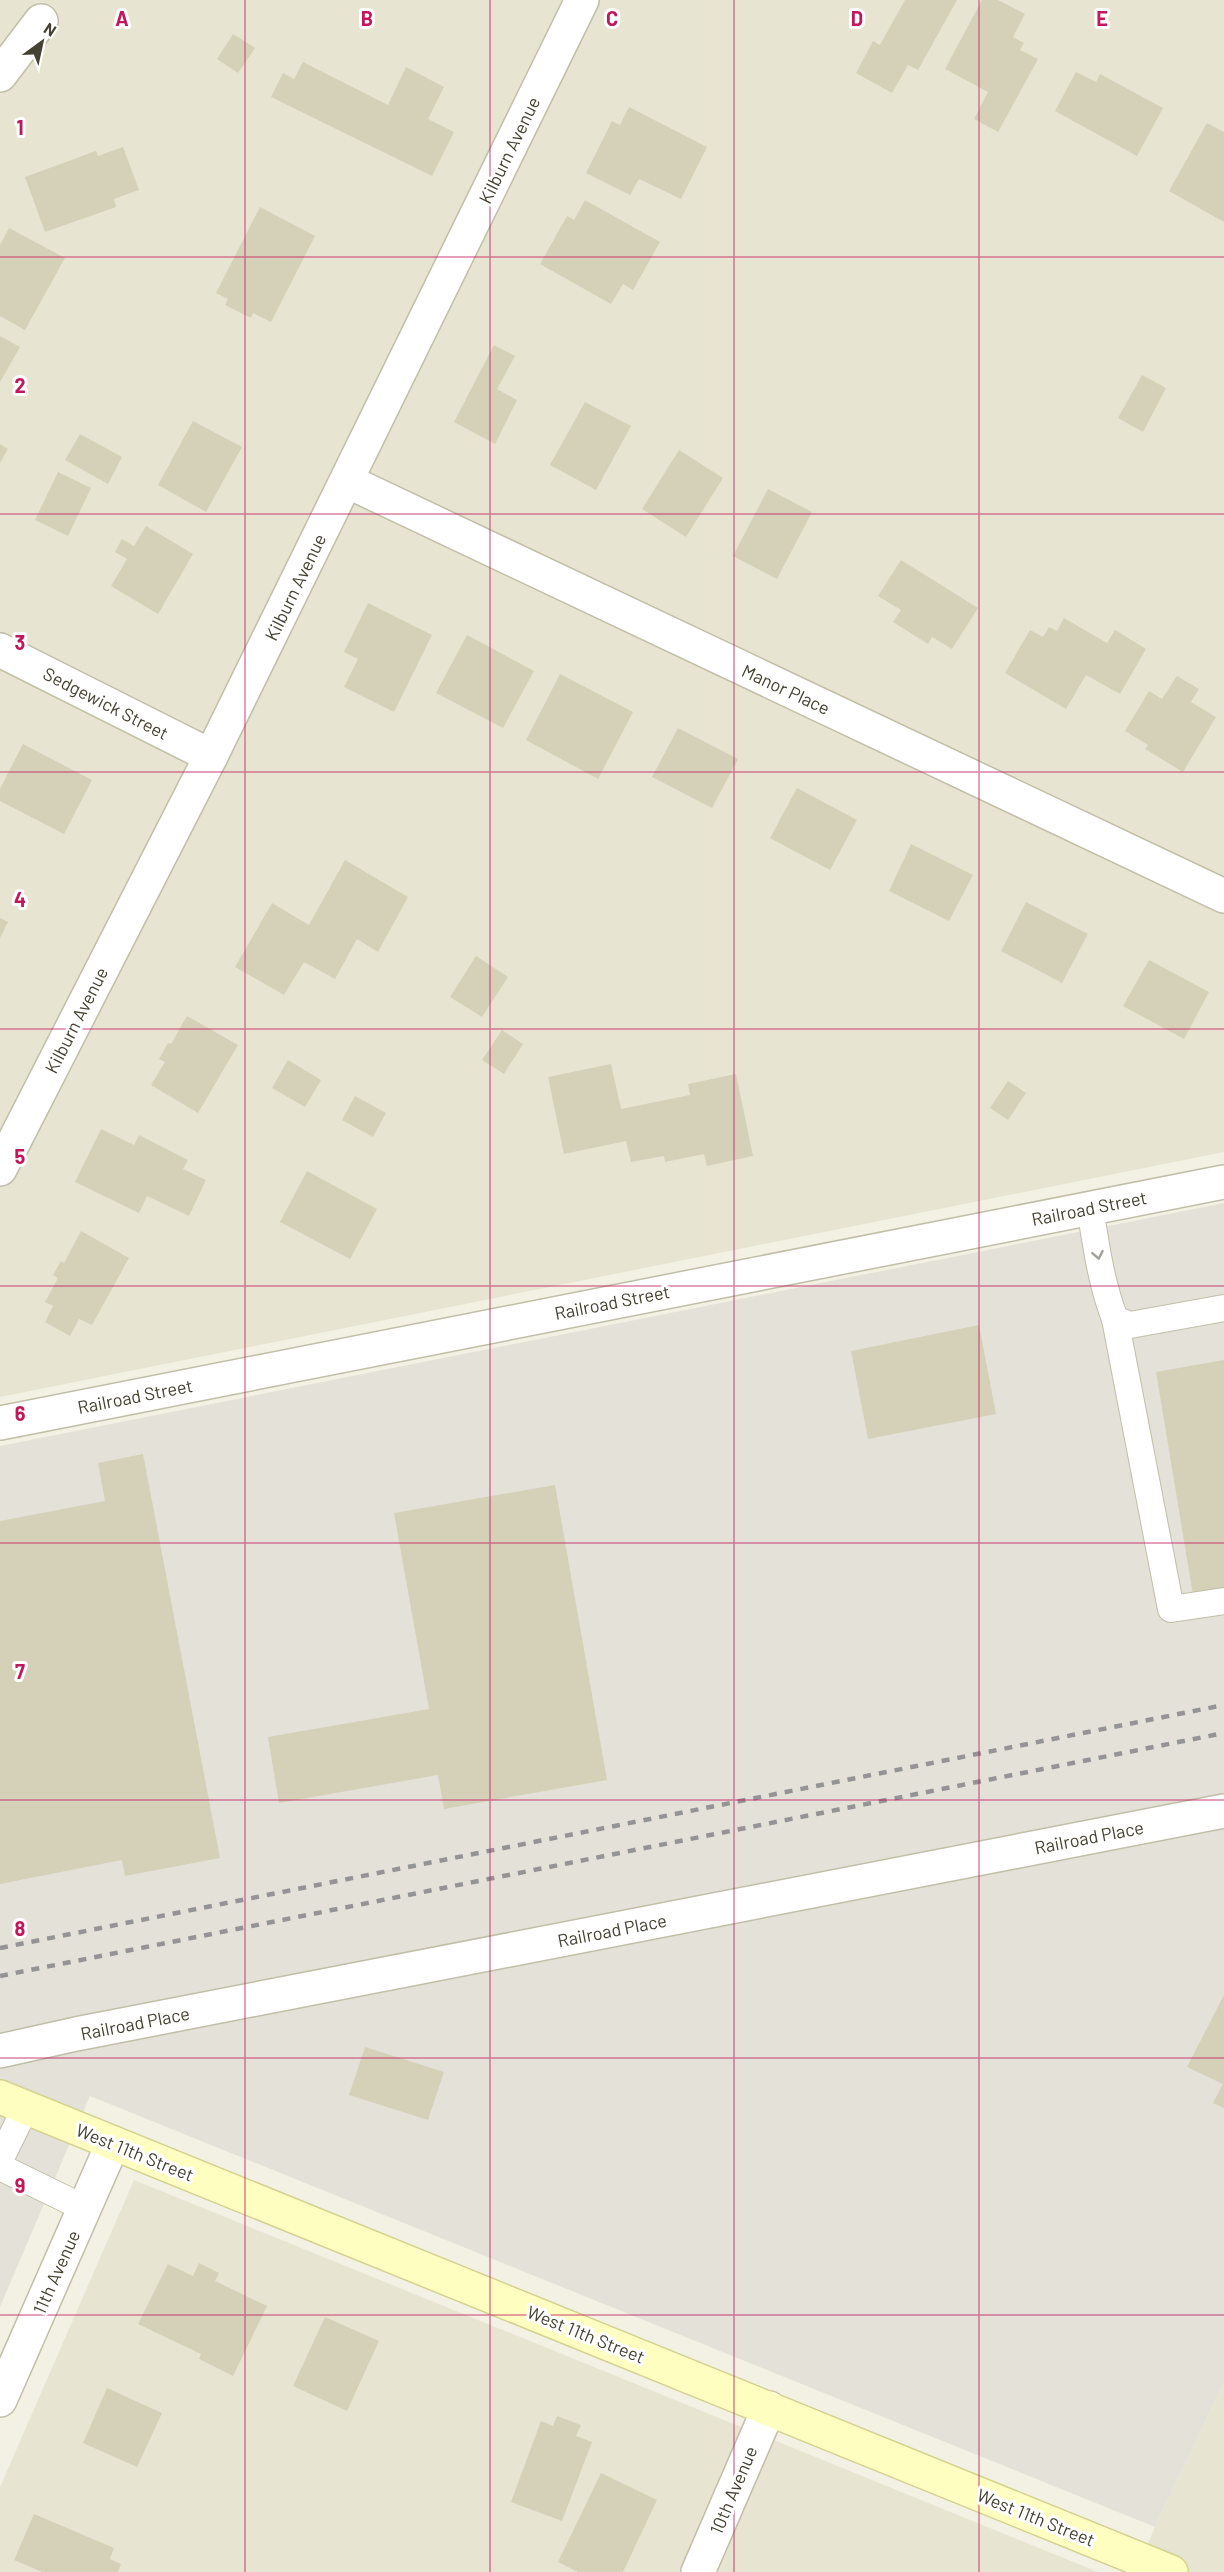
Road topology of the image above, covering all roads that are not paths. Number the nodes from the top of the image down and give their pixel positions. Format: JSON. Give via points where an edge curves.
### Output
{"nodes":[{"id":1,"x":582,"y":0,"type":"edge"},
{"id":2,"x":41,"y":21,"type":"dead end"},
{"id":3,"x":0,"y":75,"type":"edge"},
{"id":4,"x":348,"y":482,"type":"junction"},
{"id":5,"x":0,"y":650,"type":"edge"},
{"id":6,"x":211,"y":756,"type":"junction"},
{"id":7,"x":1224,"y":896,"type":"edge"},
{"id":8,"x":0,"y":1169,"type":"edge"},
{"id":9,"x":1224,"y":1182,"type":"edge"},
{"id":10,"x":1090,"y":1208,"type":"junction"},
{"id":11,"x":1224,"y":1308,"type":"edge"},
{"id":12,"x":1112,"y":1310,"type":"junction"},
{"id":13,"x":0,"y":1423,"type":"edge"},
{"id":14,"x":1224,"y":1601,"type":"edge"},
{"id":15,"x":1224,"y":1811,"type":"edge"},
{"id":16,"x":0,"y":2051,"type":"edge"},
{"id":17,"x":13,"y":2102,"type":"edge"},
{"id":18,"x":113,"y":2143,"type":"junction"},
{"id":19,"x":0,"y":2160,"type":"edge"},
{"id":20,"x":0,"y":2167,"type":"edge"},
{"id":21,"x":84,"y":2208,"type":"junction"},
{"id":22,"x":0,"y":2400,"type":"edge"},
{"id":23,"x":769,"y":2408,"type":"junction"},
{"id":24,"x":698,"y":2572,"type":"edge"},
{"id":25,"x":1171,"y":2572,"type":"edge"}],
"edges":[{"from":1,"to":4,"type":"street","name":"Kilburn Avenue"},
{"from":2,"to":3,"type":"street"},
{"from":4,"to":6,"type":"street","name":"Kilburn Avenue"},
{"from":4,"to":7,"type":"street","name":"Manor Place"},
{"from":5,"to":6,"type":"street","name":"Sedgewick Street"},
{"from":6,"to":8,"type":"street","name":"Kilburn Avenue"},
{"from":9,"to":10,"type":"street","name":"Railroad Street"},
{"from":10,"to":12,"type":"lane","one_way":true},
{"from":10,"to":13,"type":"street","name":"Railroad Street"},
{"from":11,"to":12,"type":"lane","via":[[1130,1325]]},
{"from":12,"to":14,"type":"lane","via":[[1172,1609]]},
{"from":15,"to":16,"type":"street","name":"Railroad Place"},
{"from":17,"to":18,"type":"street","name":"West 11th Street"},
{"from":17,"to":19,"type":"lane"},
{"from":18,"to":21,"type":"street","name":"11th Avenue"},
{"from":18,"to":23,"type":"street","name":"West 11th Street"},
{"from":20,"to":21,"type":"lane"},
{"from":21,"to":22,"type":"street","name":"11th Avenue"},
{"from":23,"to":24,"type":"street","name":"10th Avenue"},
{"from":23,"to":25,"type":"street","name":"West 11th Street"}]}
